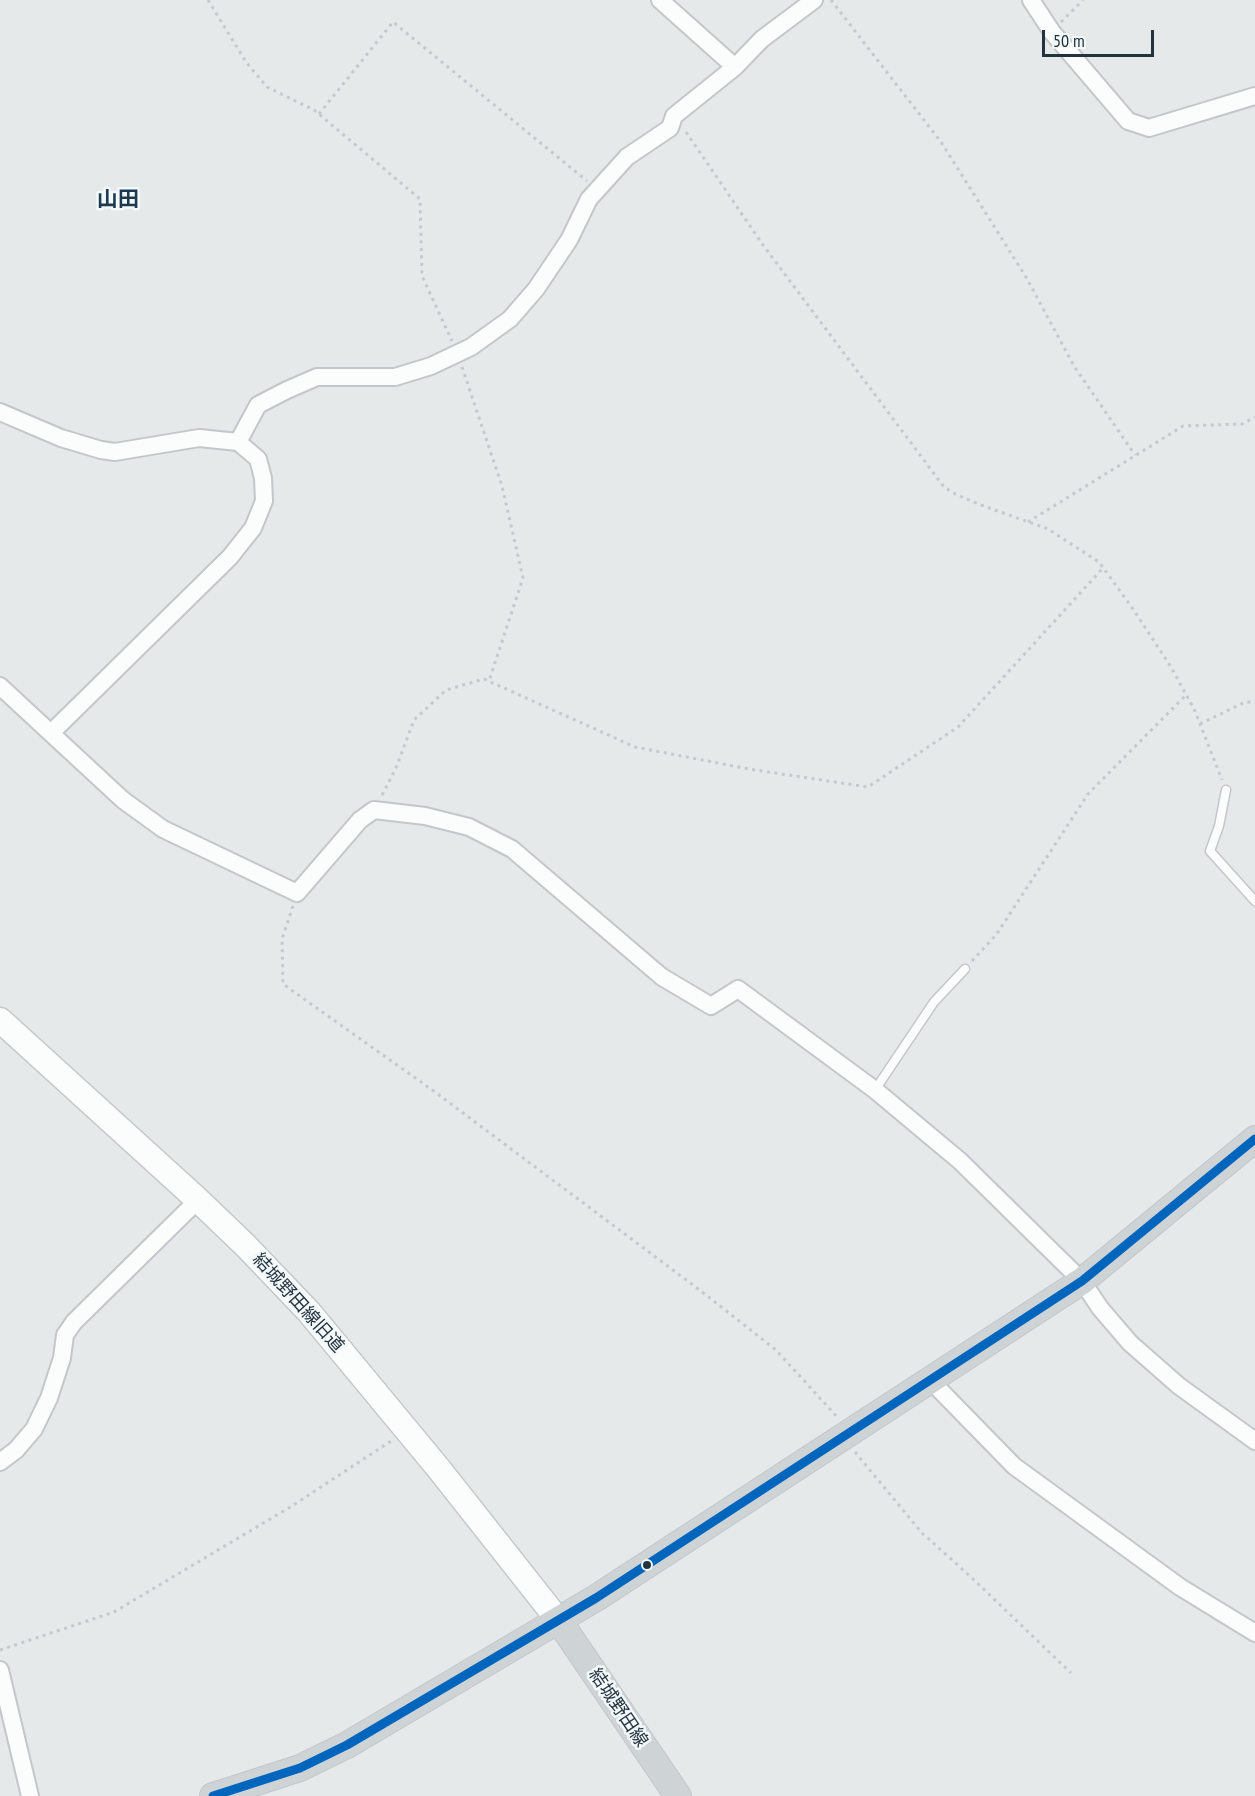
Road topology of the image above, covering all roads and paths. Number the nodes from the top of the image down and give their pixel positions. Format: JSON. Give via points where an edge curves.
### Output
{"nodes":[{"id":1,"x":208,"y":0,"type":"edge"},
{"id":2,"x":660,"y":0,"type":"edge"},
{"id":3,"x":814,"y":0,"type":"edge"},
{"id":4,"x":831,"y":0,"type":"edge"},
{"id":5,"x":1031,"y":0,"type":"edge"},
{"id":6,"x":1083,"y":0,"type":"edge"},
{"id":7,"x":1052,"y":32,"type":"junction"},
{"id":8,"x":735,"y":67,"type":"junction"},
{"id":9,"x":1255,"y":96,"type":"edge"},
{"id":10,"x":319,"y":114,"type":"junction"},
{"id":11,"x":674,"y":116,"type":"junction"},
{"id":12,"x":597,"y":189,"type":"junction"},
{"id":13,"x":458,"y":353,"type":"junction"},
{"id":14,"x":0,"y":412,"type":"edge"},
{"id":15,"x":1255,"y":417,"type":"edge"},
{"id":16,"x":238,"y":442,"type":"junction"},
{"id":17,"x":1135,"y":455,"type":"junction"},
{"id":18,"x":1028,"y":522,"type":"junction"},
{"id":19,"x":1103,"y":568,"type":"junction"},
{"id":20,"x":489,"y":681,"type":"junction"},
{"id":21,"x":0,"y":686,"type":"edge"},
{"id":22,"x":1186,"y":695,"type":"junction"},
{"id":23,"x":1255,"y":702,"type":"edge"},
{"id":24,"x":1200,"y":724,"type":"junction"},
{"id":25,"x":52,"y":732,"type":"junction"},
{"id":26,"x":1226,"y":790,"type":"joint"},
{"id":27,"x":374,"y":810,"type":"junction"},
{"id":28,"x":297,"y":893,"type":"junction"},
{"id":29,"x":1255,"y":901,"type":"edge"},
{"id":30,"x":965,"y":969,"type":"joint"},
{"id":31,"x":0,"y":1020,"type":"edge"},
{"id":32,"x":875,"y":1090,"type":"junction"},
{"id":33,"x":1255,"y":1139,"type":"edge"},
{"id":34,"x":198,"y":1200,"type":"junction"},
{"id":35,"x":1082,"y":1281,"type":"junction"},
{"id":36,"x":930,"y":1380,"type":"junction"},
{"id":37,"x":407,"y":1430,"type":"junction"},
{"id":38,"x":846,"y":1435,"type":"junction"},
{"id":39,"x":1255,"y":1441,"type":"edge"},
{"id":40,"x":0,"y":1462,"type":"edge"},
{"id":41,"x":559,"y":1621,"type":"junction"},
{"id":42,"x":1255,"y":1633,"type":"edge"},
{"id":43,"x":0,"y":1650,"type":"edge"},
{"id":44,"x":0,"y":1670,"type":"edge"},
{"id":45,"x":1071,"y":1673,"type":"dead end"},
{"id":46,"x":5,"y":1713,"type":"edge"},
{"id":47,"x":30,"y":1796,"type":"edge"},
{"id":48,"x":213,"y":1796,"type":"edge"},
{"id":49,"x":678,"y":1796,"type":"edge"}],
"edges":[{"from":1,"to":10,"type":"path","via":[[246,62],[267,87]]},
{"from":2,"to":8,"type":"street"},
{"from":3,"to":8,"type":"street","via":[[762,39]]},
{"from":4,"to":17,"type":"path","via":[[941,142],[1026,277],[1074,366]]},
{"from":5,"to":7,"type":"street"},
{"from":6,"to":7,"type":"path"},
{"from":7,"to":9,"type":"street","via":[[1128,121],[1149,128]]},
{"from":8,"to":11,"type":"street"},
{"from":10,"to":12,"type":"path","via":[[393,22]]},
{"from":10,"to":13,"type":"path","via":[[420,199],[422,276]]},
{"from":11,"to":12,"type":"street","via":[[670,128],[627,156]]},
{"from":11,"to":18,"type":"path","via":[[763,245],[944,487]]},
{"from":12,"to":13,"type":"street","via":[[536,289],[510,319]]},
{"from":13,"to":16,"type":"street","via":[[395,377],[317,377],[258,405]]},
{"from":13,"to":20,"type":"path","via":[[502,486],[523,578]]},
{"from":14,"to":16,"type":"street","via":[[61,438],[115,452],[199,438]]},
{"from":15,"to":17,"type":"path","via":[[1242,424],[1183,426]]},
{"from":16,"to":25,"type":"street","via":[[258,459],[263,478],[264,501],[253,528],[196,592]]},
{"from":17,"to":18,"type":"path"},
{"from":18,"to":19,"type":"path","via":[[1048,530]]},
{"from":19,"to":20,"type":"path","via":[[958,727],[868,787],[635,747]]},
{"from":19,"to":22,"type":"path"},
{"from":20,"to":27,"type":"path","via":[[484,678],[446,690],[414,720],[396,768]]},
{"from":21,"to":25,"type":"street"},
{"from":22,"to":24,"type":"path"},
{"from":22,"to":30,"type":"path","via":[[1088,794],[996,935]]},
{"from":23,"to":24,"type":"path","via":[[1245,702]]},
{"from":24,"to":26,"type":"path"},
{"from":25,"to":28,"type":"street","via":[[123,800],[163,830]]},
{"from":26,"to":29,"type":"lane","via":[[1210,851]]},
{"from":27,"to":28,"type":"street","via":[[360,820]]},
{"from":27,"to":32,"type":"street","via":[[425,816],[469,827],[512,849],[662,977],[711,1006],[738,989]]},
{"from":28,"to":38,"type":"path","via":[[282,939],[283,984],[435,1092],[776,1350]]},
{"from":30,"to":32,"type":"lane","via":[[934,1002]]},
{"from":31,"to":34,"type":"street","name":"結城野田線旧道"},
{"from":32,"to":35,"type":"street","via":[[960,1161]]},
{"from":33,"to":35,"type":"main road"},
{"from":34,"to":37,"type":"street","name":"結城野田線旧道","via":[[309,1312]]},
{"from":34,"to":40,"type":"street","via":[[74,1322],[65,1335],[49,1398],[34,1429]]},
{"from":35,"to":36,"type":"main road"},
{"from":35,"to":39,"type":"street","via":[[1130,1343],[1179,1386]]},
{"from":36,"to":38,"type":"main road"},
{"from":36,"to":42,"type":"street","via":[[1014,1466],[1180,1587]]},
{"from":37,"to":41,"type":"street","name":"結城野田線旧道"},
{"from":37,"to":43,"type":"path","via":[[292,1506],[114,1612]]},
{"from":38,"to":41,"type":"main road"},
{"from":38,"to":45,"type":"path","via":[[922,1533]]},
{"from":41,"to":48,"type":"main road","via":[[338,1750],[300,1768]]},
{"from":41,"to":49,"type":"main road","name":"結城野田線"},
{"from":44,"to":46,"type":"street"},
{"from":46,"to":47,"type":"street"}]}
